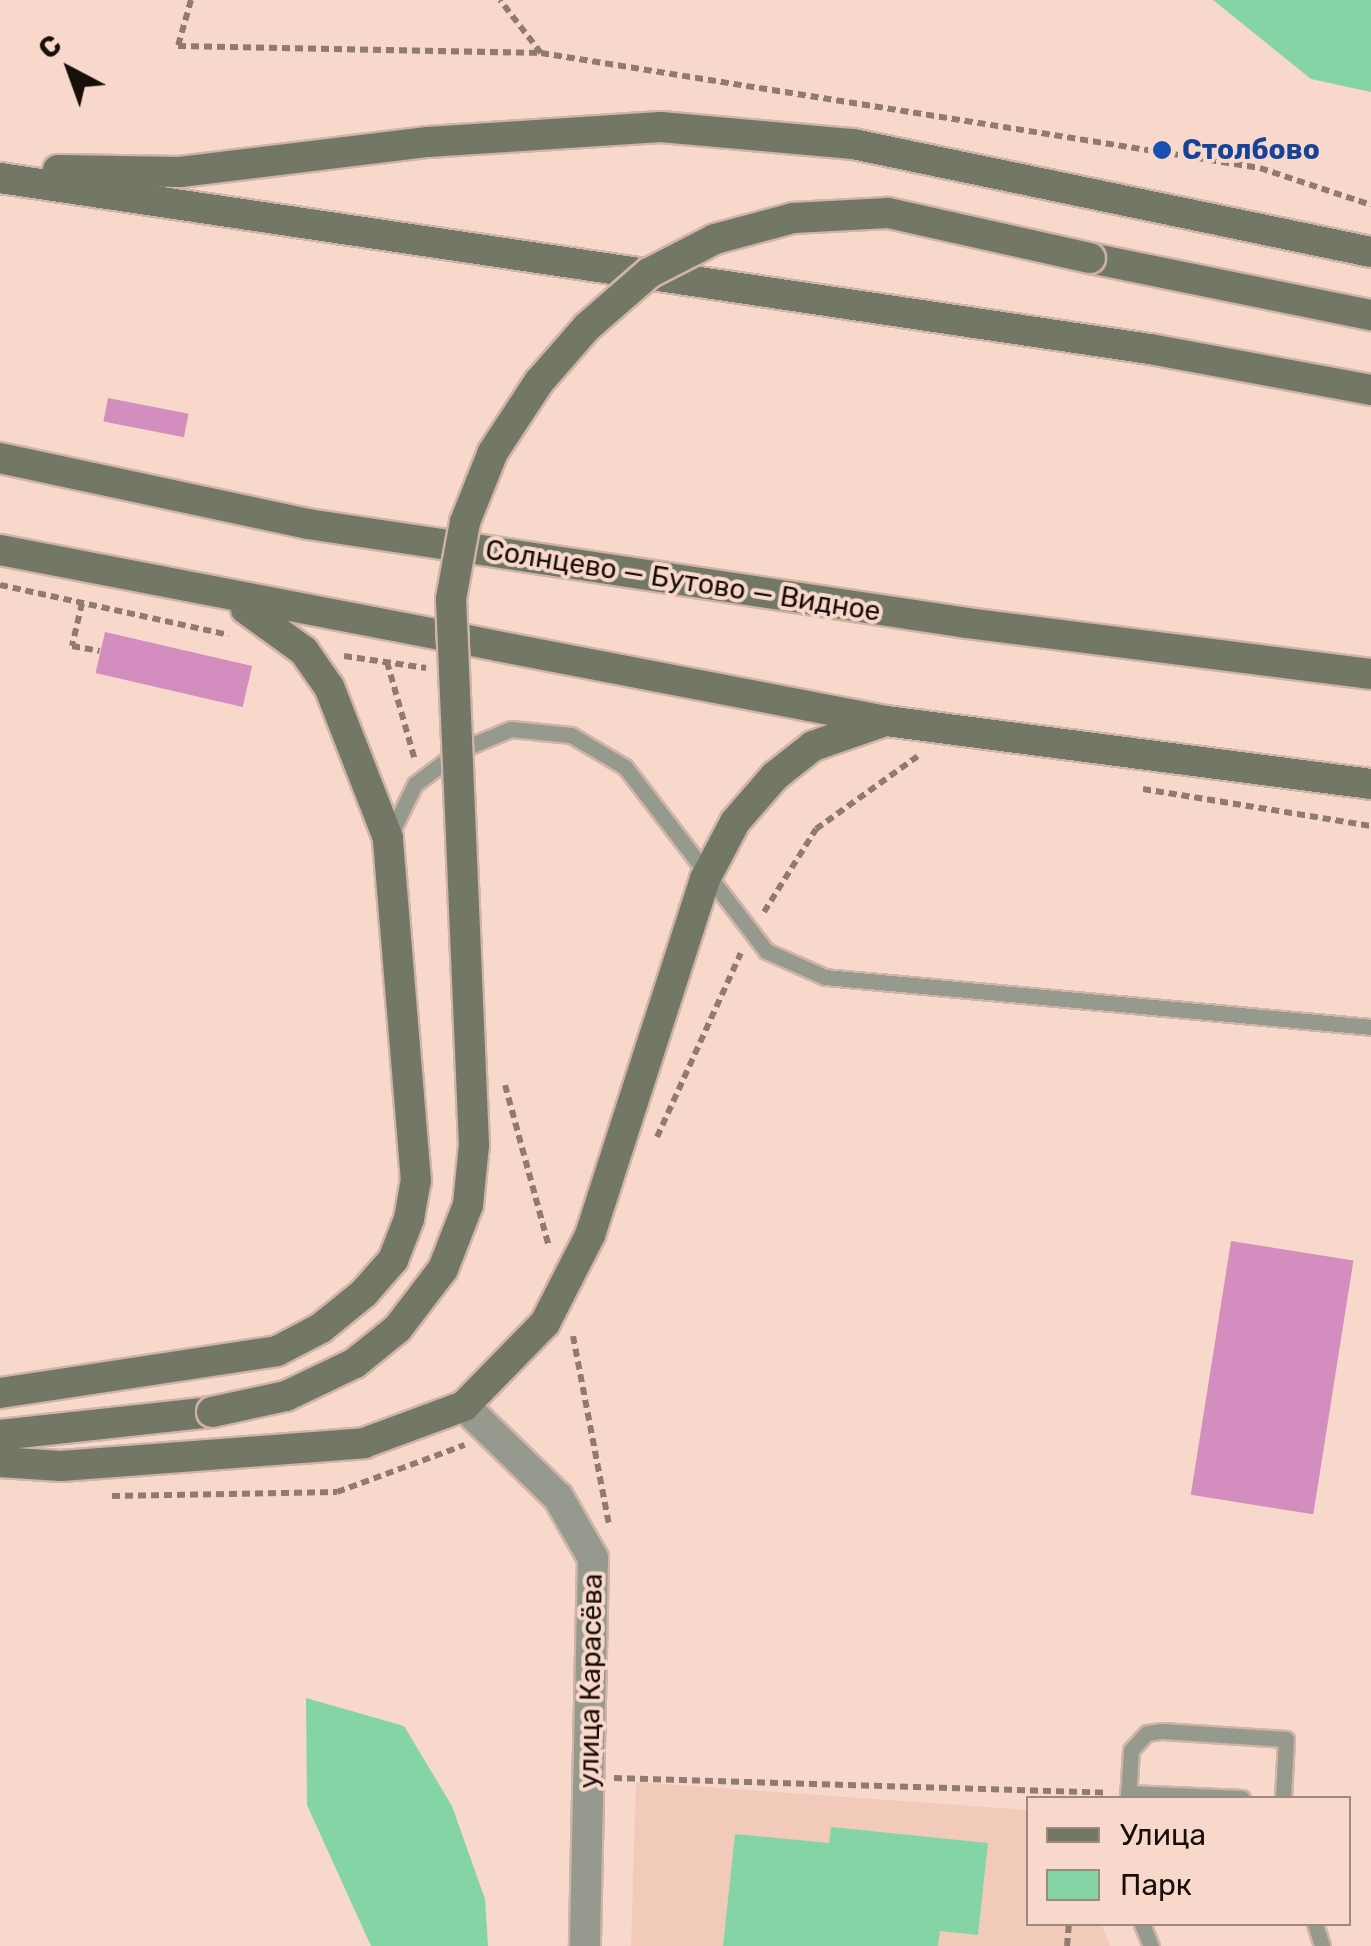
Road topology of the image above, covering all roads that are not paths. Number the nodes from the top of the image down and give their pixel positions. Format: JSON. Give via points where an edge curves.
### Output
{"nodes":[{"id":1,"x":0,"y":169,"type":"edge"},
{"id":2,"x":0,"y":178,"type":"edge"},
{"id":3,"x":1371,"y":252,"type":"edge"},
{"id":4,"x":1371,"y":314,"type":"edge"},
{"id":5,"x":1371,"y":390,"type":"edge"},
{"id":6,"x":0,"y":458,"type":"edge"},
{"id":7,"x":0,"y":550,"type":"edge"},
{"id":8,"x":221,"y":596,"type":"junction"},
{"id":9,"x":1371,"y":674,"type":"edge"},
{"id":10,"x":886,"y":721,"type":"junction"},
{"id":11,"x":1371,"y":784,"type":"edge"},
{"id":12,"x":388,"y":838,"type":"junction"},
{"id":13,"x":705,"y":879,"type":"junction"},
{"id":14,"x":1371,"y":1027,"type":"edge"},
{"id":15,"x":0,"y":1393,"type":"edge"},
{"id":16,"x":464,"y":1406,"type":"junction"},
{"id":17,"x":0,"y":1434,"type":"edge"},
{"id":18,"x":0,"y":1462,"type":"edge"},
{"id":19,"x":1128,"y":1796,"type":"edge"},
{"id":20,"x":1283,"y":1796,"type":"edge"},
{"id":21,"x":584,"y":1946,"type":"edge"}],
"edges":[{"from":1,"to":3,"type":"main road","via":[[180,172],[428,142],[661,126],[853,144]]},
{"from":2,"to":5,"type":"main road","via":[[1150,349]]},
{"from":4,"to":17,"type":"main road","bridge":true,"via":[[888,213],[793,218],[715,239],[649,273],[587,327],[539,382],[492,452],[464,522],[452,599],[474,1145],[468,1205],[443,1269],[398,1328],[355,1363],[286,1396],[212,1412]]},
{"from":6,"to":9,"type":"main road","name":"Солнцево — Бутово — Видное","via":[[308,524],[967,624]]},
{"from":7,"to":8,"type":"main road"},
{"from":8,"to":10,"type":"main road"},
{"from":8,"to":12,"type":"main road","via":[[272,624],[329,687]]},
{"from":10,"to":11,"type":"main road"},
{"from":10,"to":13,"type":"main road","via":[[814,746],[775,776],[736,822]]},
{"from":12,"to":13,"type":"lane","via":[[415,784],[460,750],[511,730],[571,735],[625,767]]},
{"from":12,"to":15,"type":"main road","via":[[416,1181],[393,1260],[321,1328],[278,1351]]},
{"from":13,"to":14,"type":"lane","via":[[766,951],[825,977]]},
{"from":13,"to":16,"type":"main road","via":[[590,1235],[545,1324]]},
{"from":16,"to":18,"type":"main road","via":[[364,1443],[61,1466]]},
{"from":16,"to":21,"type":"street","name":"улица Карасёва","via":[[558,1496],[593,1558]]},
{"from":19,"to":20,"type":"lane","via":[[1131,1750],[1146,1734],[1162,1731],[1286,1739]]}]}
